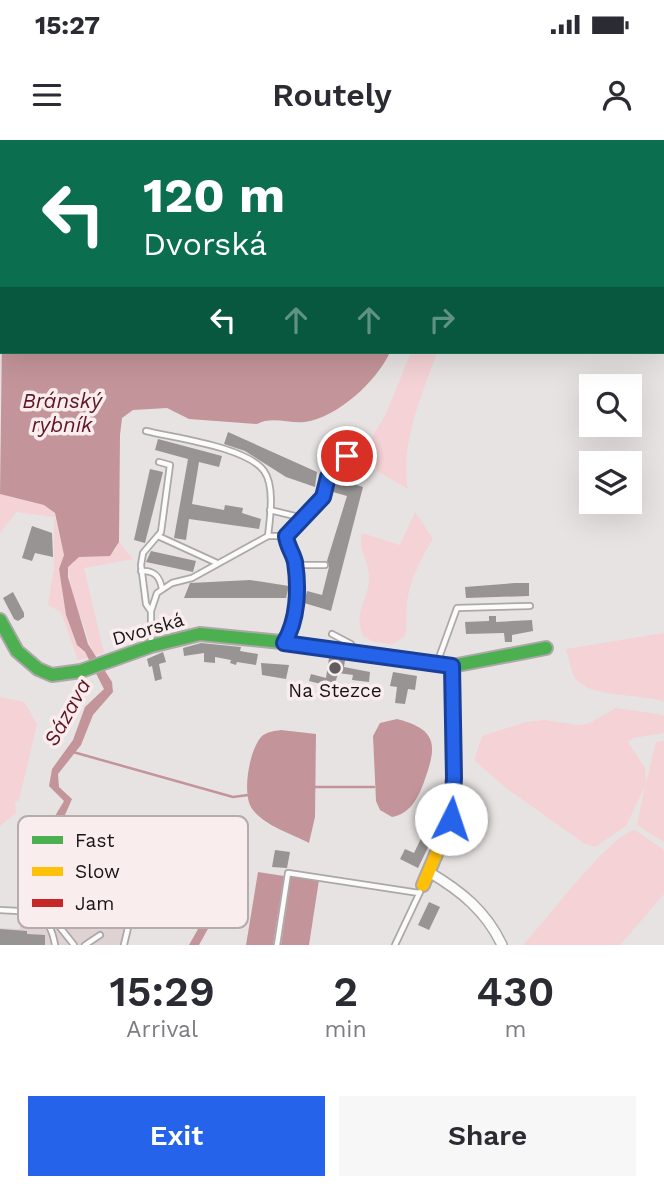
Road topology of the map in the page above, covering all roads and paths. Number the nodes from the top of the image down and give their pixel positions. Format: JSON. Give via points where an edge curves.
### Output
{"nodes":[{"id":1,"x":146,"y":431,"type":"dead end"},
{"id":2,"x":347,"y":456,"type":"dead end"},
{"id":3,"x":159,"y":462,"type":"dead end"},
{"id":4,"x":270,"y":510,"type":"junction"},
{"id":5,"x":303,"y":518,"type":"junction"},
{"id":6,"x":158,"y":536,"type":"junction"},
{"id":7,"x":268,"y":536,"type":"junction"},
{"id":8,"x":286,"y":536,"type":"junction"},
{"id":9,"x":218,"y":564,"type":"junction"},
{"id":10,"x":295,"y":565,"type":"junction"},
{"id":11,"x":325,"y":565,"type":"dead end"},
{"id":12,"x":141,"y":571,"type":"junction"},
{"id":13,"x":162,"y":590,"type":"junction"},
{"id":14,"x":530,"y":606,"type":"dead end"},
{"id":15,"x":151,"y":611,"type":"junction"},
{"id":16,"x":0,"y":620,"type":"edge"},
{"id":17,"x":332,"y":634,"type":"dead end"},
{"id":18,"x":284,"y":643,"type":"junction"},
{"id":19,"x":151,"y":646,"type":"junction"},
{"id":20,"x":546,"y":648,"type":"dead end"},
{"id":21,"x":355,"y":653,"type":"junction"},
{"id":22,"x":437,"y":664,"type":"junction"},
{"id":23,"x":452,"y":666,"type":"junction"},
{"id":24,"x":429,"y":872,"type":"junction"},
{"id":25,"x":421,"y":889,"type":"junction"},
{"id":26,"x":0,"y":910,"type":"edge"},
{"id":27,"x":18,"y":911,"type":"edge"},
{"id":28,"x":50,"y":928,"type":"edge"},
{"id":29,"x":60,"y":928,"type":"edge"},
{"id":30,"x":100,"y":935,"type":"dead end"},
{"id":31,"x":55,"y":945,"type":"edge"},
{"id":32,"x":74,"y":945,"type":"edge"},
{"id":33,"x":85,"y":945,"type":"edge"},
{"id":34,"x":277,"y":945,"type":"edge"},
{"id":35,"x":395,"y":945,"type":"edge"},
{"id":36,"x":502,"y":945,"type":"edge"}],
"edges":[{"from":1,"to":4,"type":"lane","via":[[253,460],[265,472]]},
{"from":2,"to":5,"type":"lane","via":[[328,477],[323,497]]},
{"from":3,"to":6,"type":"lane","via":[[170,465]]},
{"from":4,"to":5,"type":"lane"},
{"from":4,"to":7,"type":"lane"},
{"from":5,"to":8,"type":"lane"},
{"from":6,"to":9,"type":"lane"},
{"from":6,"to":12,"type":"lane","via":[[143,553]]},
{"from":7,"to":8,"type":"lane"},
{"from":7,"to":9,"type":"lane"},
{"from":8,"to":10,"type":"lane"},
{"from":9,"to":13,"type":"lane"},
{"from":10,"to":11,"type":"lane"},
{"from":10,"to":18,"type":"lane","via":[[295,620]]},
{"from":12,"to":13,"type":"lane","via":[[152,571],[160,578]]},
{"from":12,"to":15,"type":"lane"},
{"from":13,"to":15,"type":"lane"},
{"from":14,"to":22,"type":"lane","via":[[457,608]]},
{"from":15,"to":19,"type":"lane"},
{"from":16,"to":19,"type":"street","name":"Dvorská","via":[[17,651],[38,670],[62,675]]},
{"from":17,"to":21,"type":"lane","via":[[351,644]]},
{"from":18,"to":19,"type":"street","name":"Dvorská","via":[[200,635]]},
{"from":18,"to":21,"type":"street","name":"Dvorská"},
{"from":20,"to":23,"type":"street","name":"Dvorská"},
{"from":21,"to":22,"type":"street","name":"Dvorská"},
{"from":22,"to":23,"type":"street","name":"Dvorská"},
{"from":23,"to":24,"type":"street","via":[[451,819]]},
{"from":24,"to":25,"type":"street"},
{"from":24,"to":36,"type":"street","via":[[461,891],[492,925]]},
{"from":25,"to":34,"type":"lane","via":[[288,873]]},
{"from":25,"to":35,"type":"lane"},
{"from":26,"to":27,"type":"lane"},
{"from":28,"to":31,"type":"lane"},
{"from":29,"to":32,"type":"lane"},
{"from":30,"to":33,"type":"lane"}]}
